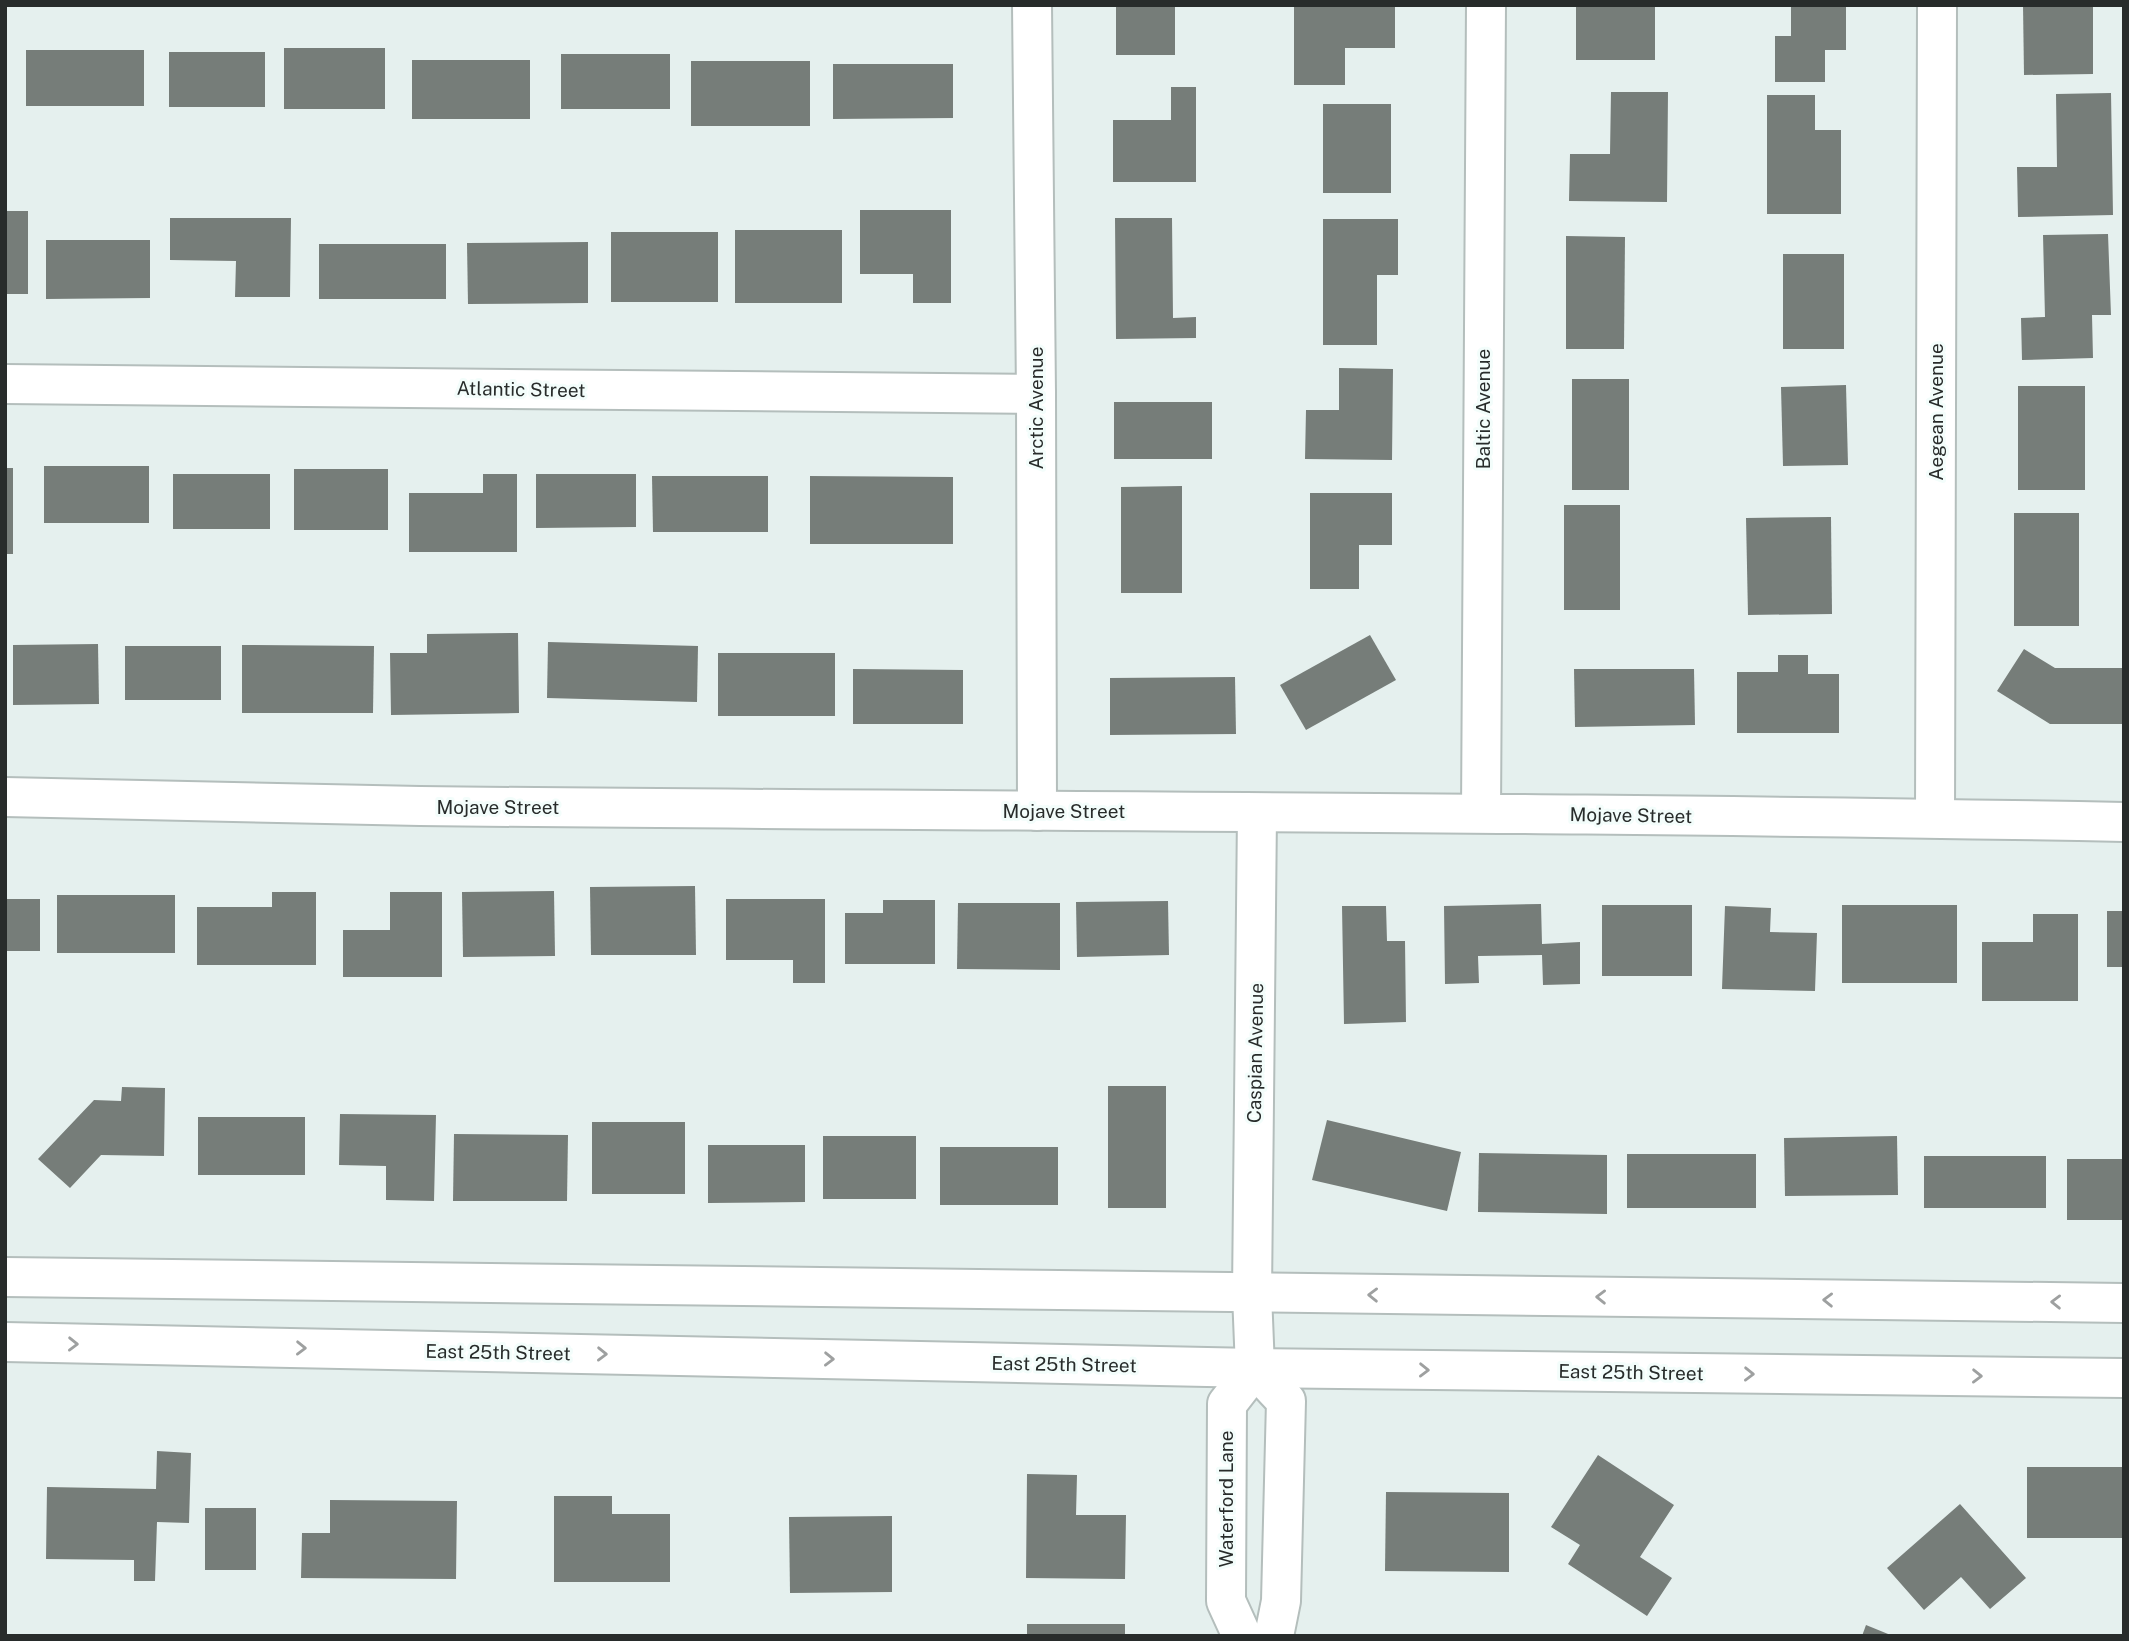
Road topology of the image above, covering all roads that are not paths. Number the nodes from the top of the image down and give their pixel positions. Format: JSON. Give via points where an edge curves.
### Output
{"nodes":[{"id":1,"x":1032,"y":5,"type":"edge"},
{"id":2,"x":1486,"y":5,"type":"edge"},
{"id":3,"x":1937,"y":5,"type":"edge"},
{"id":4,"x":5,"y":384,"type":"edge"},
{"id":5,"x":1036,"y":394,"type":"junction"},
{"id":6,"x":5,"y":797,"type":"edge"},
{"id":7,"x":1037,"y":811,"type":"junction"},
{"id":8,"x":1257,"y":813,"type":"junction"},
{"id":9,"x":1481,"y":813,"type":"junction"},
{"id":10,"x":1936,"y":818,"type":"junction"},
{"id":11,"x":2124,"y":822,"type":"edge"},
{"id":12,"x":5,"y":1277,"type":"edge"},
{"id":13,"x":1252,"y":1294,"type":"junction"},
{"id":14,"x":2124,"y":1303,"type":"edge"},
{"id":15,"x":5,"y":1342,"type":"edge"},
{"id":16,"x":1255,"y":1368,"type":"junction"},
{"id":17,"x":2124,"y":1378,"type":"edge"},
{"id":18,"x":1242,"y":1636,"type":"edge"},
{"id":19,"x":1274,"y":1636,"type":"edge"}],
"edges":[{"from":1,"to":5,"type":"street","name":"Arctic Avenue"},
{"from":2,"to":9,"type":"street","name":"Baltic Avenue"},
{"from":3,"to":10,"type":"street","name":"Aegean Avenue"},
{"from":4,"to":5,"type":"street","name":"Atlantic Street"},
{"from":5,"to":7,"type":"street","name":"Arctic Avenue"},
{"from":6,"to":7,"type":"street","name":"Mojave Street","via":[[400,806]]},
{"from":7,"to":8,"type":"street","name":"Mojave Street"},
{"from":8,"to":9,"type":"street","name":"Mojave Street"},
{"from":8,"to":13,"type":"street","name":"Caspian Avenue"},
{"from":9,"to":10,"type":"street","name":"Mojave Street"},
{"from":10,"to":11,"type":"street","name":"Mojave Street"},
{"from":12,"to":13,"type":"street"},
{"from":14,"to":13,"type":"street","one_way":true},
{"from":13,"to":16,"type":"street"},
{"from":15,"to":16,"type":"street","name":"East 25th Street","one_way":true},
{"from":16,"to":17,"type":"street","name":"East 25th Street","one_way":true},
{"from":16,"to":18,"type":"street","name":"Waterford Lane","via":[[1227,1404],[1226,1601]]},
{"from":16,"to":19,"type":"street","via":[[1286,1401],[1281,1601]]}]}
